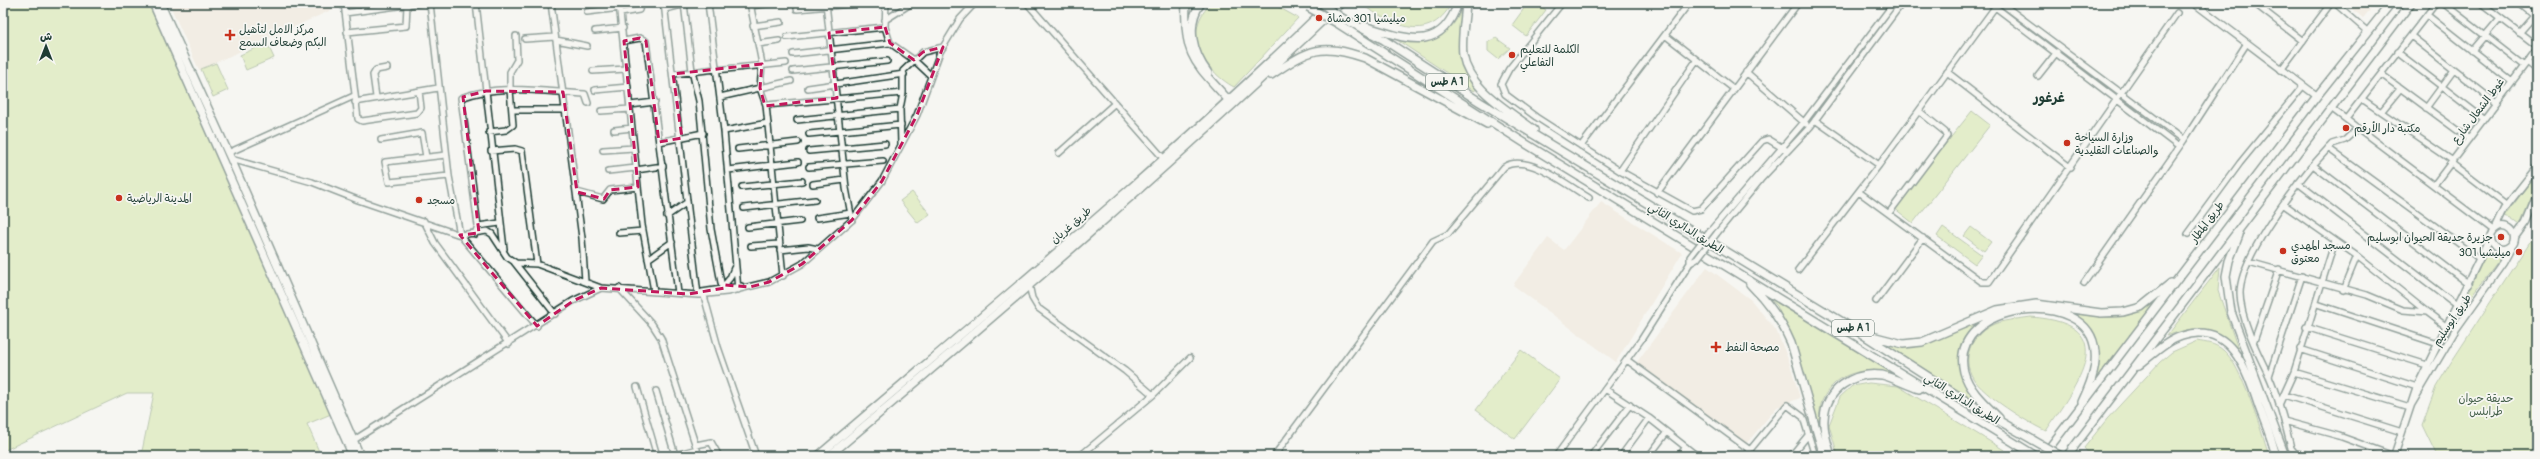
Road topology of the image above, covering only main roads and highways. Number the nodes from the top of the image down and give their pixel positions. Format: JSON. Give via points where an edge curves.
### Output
{"nodes":[{"id":1,"x":153,"y":3,"type":"edge"},
{"id":2,"x":1186,"y":3,"type":"edge"},
{"id":3,"x":1201,"y":3,"type":"edge"},
{"id":4,"x":1321,"y":3,"type":"edge"},
{"id":5,"x":1331,"y":3,"type":"edge"},
{"id":6,"x":1341,"y":3,"type":"edge"},
{"id":7,"x":1458,"y":3,"type":"edge"},
{"id":8,"x":1466,"y":3,"type":"edge"},
{"id":9,"x":2194,"y":3,"type":"edge"},
{"id":10,"x":2391,"y":3,"type":"edge"},
{"id":11,"x":2411,"y":3,"type":"edge"},
{"id":12,"x":161,"y":4,"type":"edge"},
{"id":13,"x":1305,"y":5,"type":"edge"},
{"id":14,"x":1351,"y":22,"type":"junction"},
{"id":15,"x":1254,"y":87,"type":"junction"},
{"id":16,"x":2317,"y":96,"type":"junction"},
{"id":17,"x":1233,"y":101,"type":"junction"},
{"id":18,"x":1523,"y":142,"type":"junction"},
{"id":19,"x":1552,"y":146,"type":"junction"},
{"id":20,"x":2537,"y":167,"type":"edge"},
{"id":21,"x":2537,"y":195,"type":"edge"},
{"id":22,"x":2243,"y":225,"type":"junction"},
{"id":23,"x":2493,"y":232,"type":"junction"},
{"id":24,"x":2515,"y":237,"type":"junction"},
{"id":25,"x":2511,"y":248,"type":"junction"},
{"id":26,"x":2180,"y":275,"type":"junction"},
{"id":27,"x":1741,"y":276,"type":"junction"},
{"id":28,"x":1028,"y":281,"type":"junction"},
{"id":29,"x":1859,"y":332,"type":"junction"},
{"id":30,"x":2131,"y":372,"type":"junction"},
{"id":31,"x":1935,"y":396,"type":"junction"},
{"id":32,"x":2411,"y":406,"type":"junction"},
{"id":33,"x":2076,"y":414,"type":"junction"},
{"id":34,"x":2006,"y":425,"type":"junction"},
{"id":35,"x":350,"y":442,"type":"junction"},
{"id":36,"x":353,"y":456,"type":"edge"},
{"id":37,"x":360,"y":456,"type":"edge"},
{"id":38,"x":818,"y":456,"type":"edge"},
{"id":39,"x":829,"y":456,"type":"edge"},
{"id":40,"x":1824,"y":456,"type":"edge"},
{"id":41,"x":1831,"y":456,"type":"edge"},
{"id":42,"x":2036,"y":456,"type":"edge"},
{"id":43,"x":2043,"y":456,"type":"edge"},
{"id":44,"x":2061,"y":456,"type":"edge"},
{"id":45,"x":2067,"y":456,"type":"edge"},
{"id":46,"x":2276,"y":456,"type":"edge"},
{"id":47,"x":2285,"y":456,"type":"edge"},
{"id":48,"x":2394,"y":456,"type":"edge"}],
"edges":[{"from":1,"to":35,"type":"highway"},
{"from":2,"to":17,"type":"highway","via":[[1189,51],[1204,75]]},
{"from":3,"to":17,"type":"highway","via":[[1192,27],[1197,55],[1214,80]]},
{"from":4,"to":14,"type":"highway","name":"الطريق الدائري الثاني","number":"طس A 1","bridge":true},
{"from":5,"to":17,"type":"highway","name":"طريق غريان"},
{"from":6,"to":15,"type":"highway","name":"طريق غريان"},
{"from":7,"to":14,"type":"highway","via":[[1452,18],[1440,30],[1416,40]]},
{"from":8,"to":19,"type":"highway","via":[[1463,54],[1470,74],[1488,94]]},
{"from":9,"to":16,"type":"main road"},
{"from":10,"to":16,"type":"highway","name":"طريق المطار"},
{"from":11,"to":22,"type":"highway"},
{"from":12,"to":35,"type":"highway","via":[[230,156]]},
{"from":13,"to":18,"type":"highway","name":"الطريق الدائري الثاني","number":"طس A 1","bridge":true},
{"from":14,"to":19,"type":"highway","name":"الطريق الدائري الثاني","number":"طس A 1","via":[[1384,40]]},
{"from":15,"to":17,"type":"highway","name":"طريق غريان"},
{"from":15,"to":18,"type":"highway","via":[[1304,55],[1321,49],[1335,49],[1365,58]]},
{"from":16,"to":26,"type":"highway","name":"طريق المطار"},
{"from":17,"to":28,"type":"highway","name":"طريق غريان"},
{"from":17,"to":28,"type":"highway","name":"طريق غريان"},
{"from":18,"to":27,"type":"highway","name":"الطريق الدائري الثاني","number":"طس A 1"},
{"from":19,"to":29,"type":"highway","name":"الطريق الدائري الثاني","number":"طس A 1"},
{"from":20,"to":23,"type":"main road","name":"طريق أبوسليم","via":[[2506,206]]},
{"from":21,"to":24,"type":"main road","via":[[2526,222]]},
{"from":22,"to":30,"type":"highway"},
{"from":22,"to":47,"type":"highway","via":[[2229,261],[2226,290],[2231,312]]},
{"from":23,"to":24,"type":"main road","via":[[2508,227]]},
{"from":23,"to":25,"type":"main road","via":[[2492,244],[2497,249]]},
{"from":23,"to":32,"type":"main road","name":"طريق أبوسليم","via":[[2427,365]]},
{"from":24,"to":25,"type":"main road"},
{"from":25,"to":32,"type":"main road","name":"طريق أبوسليم","via":[[2504,263],[2456,328]]},
{"from":26,"to":29,"type":"highway","via":[[2151,300],[2123,312],[2101,313],[2050,305],[2011,307],[1986,313],[1932,339],[1913,344],[1891,342]]},
{"from":26,"to":33,"type":"highway","name":"طريق المطار"},
{"from":27,"to":31,"type":"highway","name":"الطريق الدائري الثاني","number":"طس A 1"},
{"from":27,"to":40,"type":"highway","via":[[1767,301],[1783,325],[1791,343]]},
{"from":28,"to":38,"type":"highway","name":"طريق غريان"},
{"from":28,"to":39,"type":"highway","name":"طريق غريان"},
{"from":29,"to":34,"type":"highway","name":"الطريق الدائري الثاني","number":"طس A 1"},
{"from":30,"to":45,"type":"highway"},
{"from":30,"to":46,"type":"highway","via":[[2164,345],[2181,336],[2195,333],[2210,334],[2224,340],[2245,368]]},
{"from":31,"to":41,"type":"highway","via":[[1882,376],[1856,377],[1845,382],[1829,399],[1825,412],[1825,433]]},
{"from":31,"to":42,"type":"highway","name":"الطريق الدائري الثاني","number":"طس A 1"},
{"from":32,"to":48,"type":"main road","name":"طريق أبوسليم"},
{"from":33,"to":34,"type":"highway","via":[[2087,390],[2095,361],[2096,351],[2089,332],[2082,324],[2062,313],[2044,310],[2012,312],[1986,322],[1976,330],[1967,343],[1963,359],[1964,373],[1970,385]]},
{"from":33,"to":43,"type":"highway","name":"طريق المطار"},
{"from":34,"to":44,"type":"highway","name":"الطريق الدائري الثاني","number":"طس A 1","bridge":true},
{"from":35,"to":36,"type":"highway"},
{"from":35,"to":37,"type":"highway"}]}
